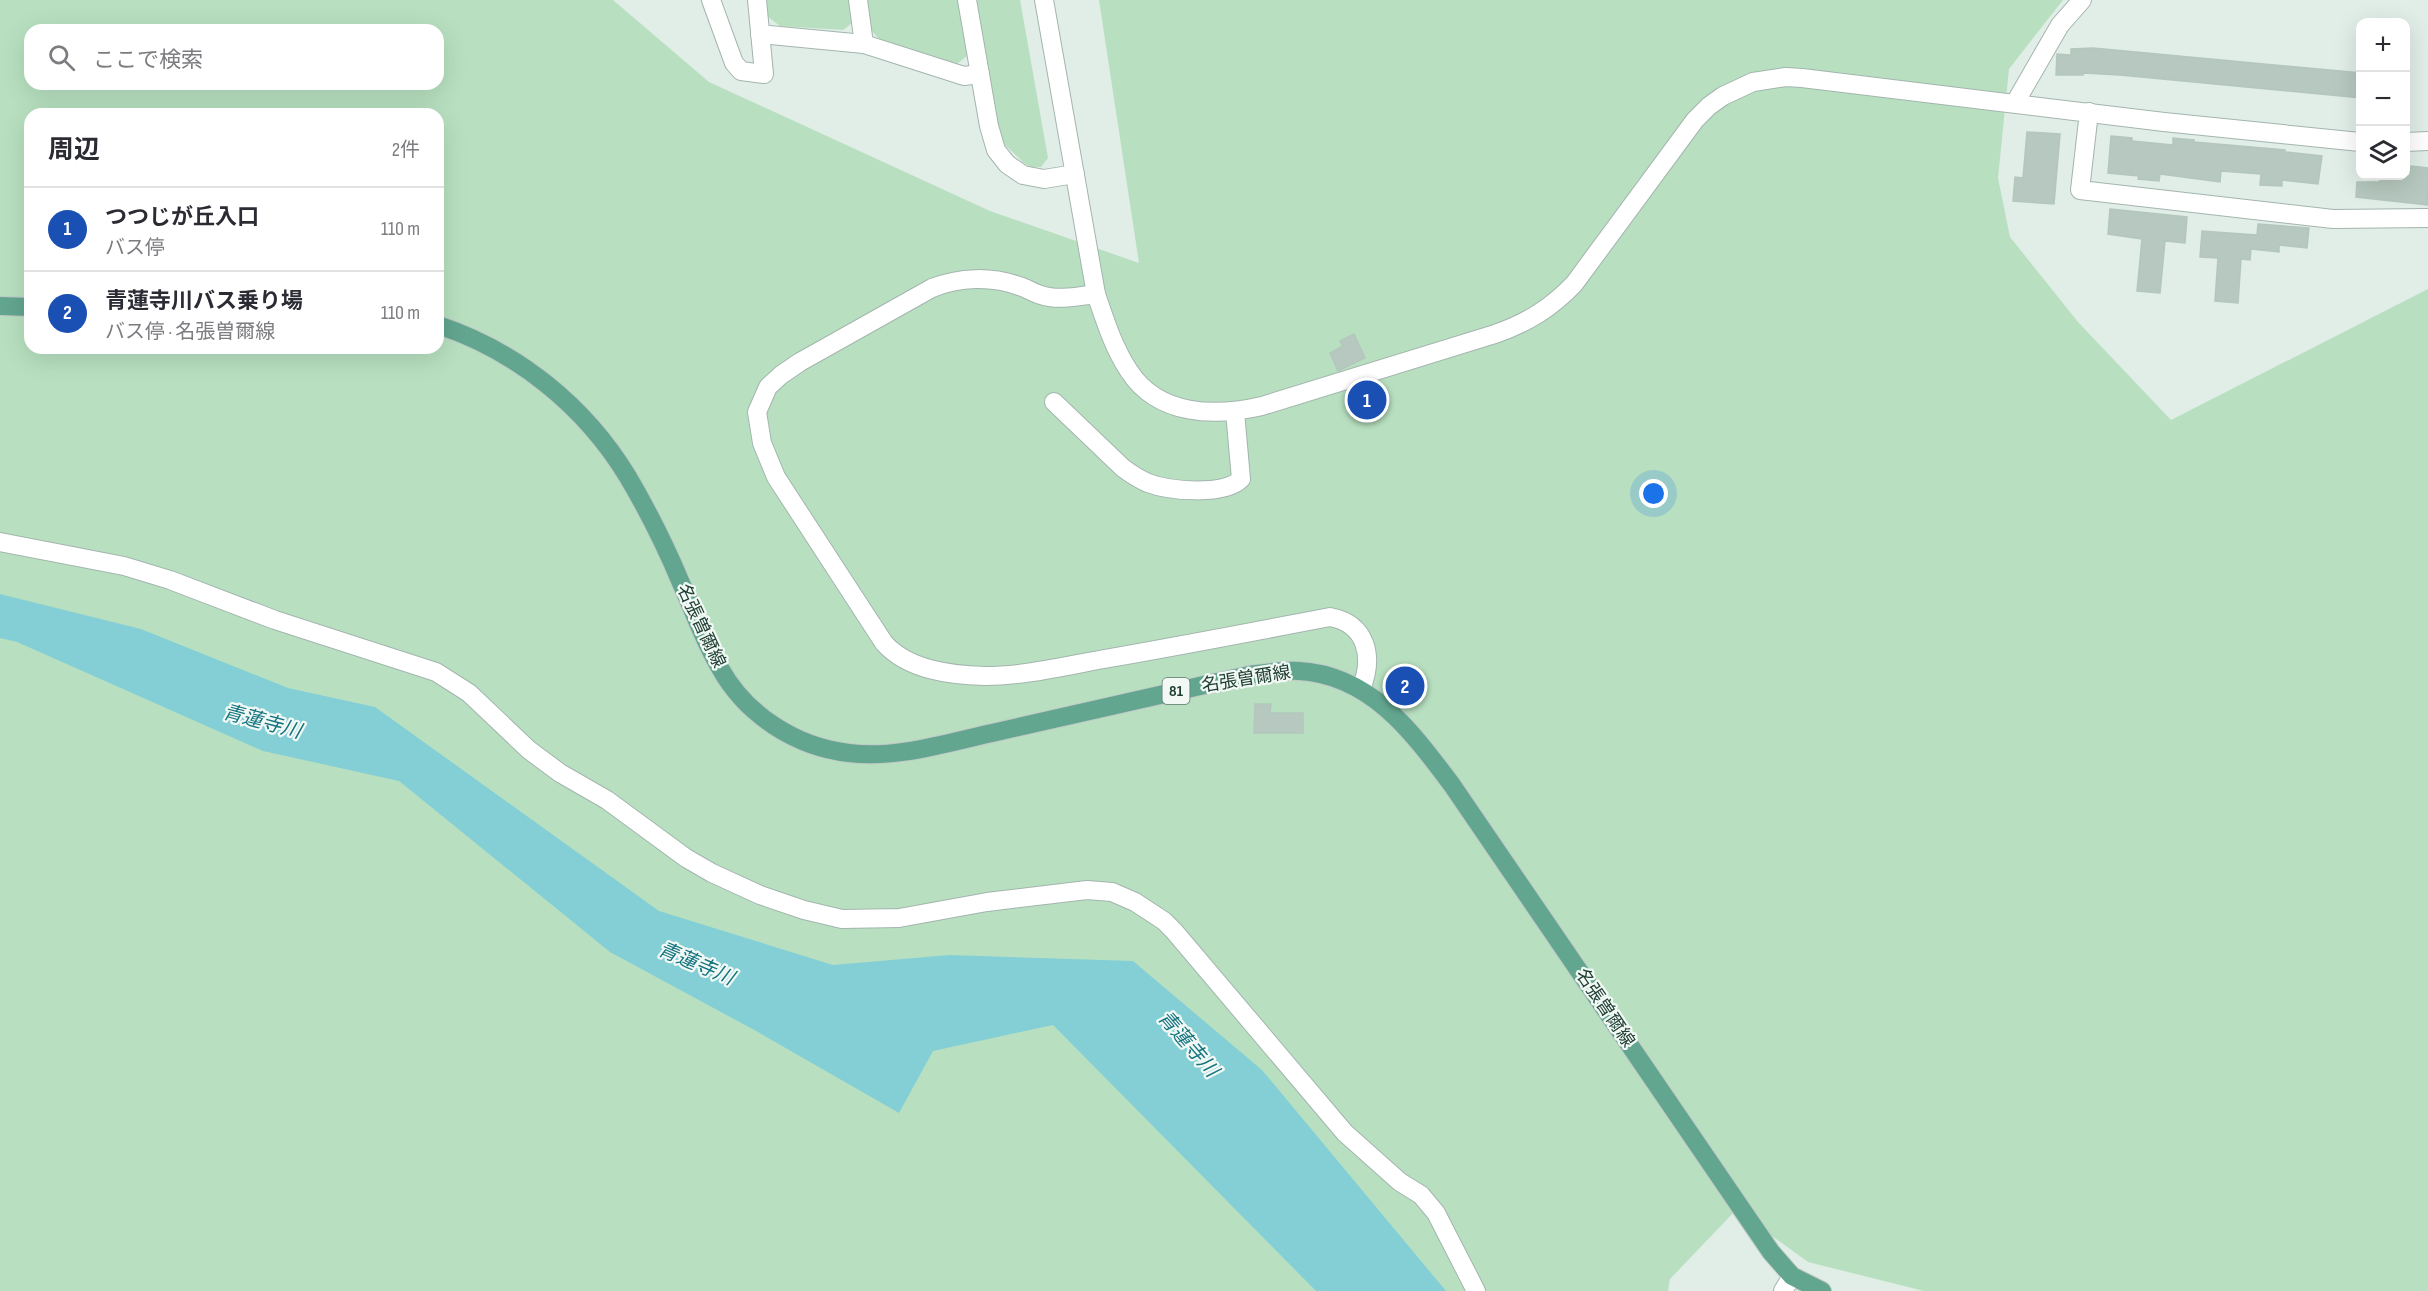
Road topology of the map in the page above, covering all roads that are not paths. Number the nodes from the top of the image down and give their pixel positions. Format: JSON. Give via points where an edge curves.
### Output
{"nodes":[{"id":1,"x":711,"y":0,"type":"edge"},
{"id":2,"x":757,"y":0,"type":"edge"},
{"id":3,"x":858,"y":0,"type":"edge"},
{"id":4,"x":966,"y":0,"type":"edge"},
{"id":5,"x":1044,"y":0,"type":"edge"},
{"id":6,"x":2082,"y":0,"type":"edge"},
{"id":7,"x":760,"y":34,"type":"junction"},
{"id":8,"x":864,"y":44,"type":"junction"},
{"id":9,"x":980,"y":74,"type":"junction"},
{"id":10,"x":2015,"y":103,"type":"junction"},
{"id":11,"x":2089,"y":112,"type":"junction"},
{"id":12,"x":2356,"y":141,"type":"edge"},
{"id":13,"x":2428,"y":141,"type":"edge"},
{"id":14,"x":2410,"y":142,"type":"edge"},
{"id":15,"x":1075,"y":174,"type":"junction"},
{"id":16,"x":2428,"y":218,"type":"edge"},
{"id":17,"x":1096,"y":294,"type":"junction"},
{"id":18,"x":0,"y":306,"type":"edge"},
{"id":19,"x":24,"y":307,"type":"edge"},
{"id":20,"x":444,"y":328,"type":"edge"},
{"id":21,"x":1054,"y":402,"type":"dead end"},
{"id":22,"x":1235,"y":412,"type":"junction"},
{"id":23,"x":0,"y":542,"type":"edge"},
{"id":24,"x":1361,"y":689,"type":"junction"},
{"id":25,"x":1788,"y":1283,"type":"edge"},
{"id":26,"x":1476,"y":1291,"type":"edge"},
{"id":27,"x":1821,"y":1291,"type":"edge"}],
"edges":[{"from":1,"to":7,"type":"street","via":[[734,63],[741,71],[764,74]]},
{"from":2,"to":7,"type":"street"},
{"from":3,"to":8,"type":"street"},
{"from":4,"to":9,"type":"street"},
{"from":5,"to":15,"type":"street"},
{"from":6,"to":10,"type":"street","via":[[2060,25]]},
{"from":7,"to":8,"type":"street"},
{"from":8,"to":9,"type":"street","via":[[964,76]]},
{"from":9,"to":15,"type":"street","via":[[992,140],[1002,158],[1016,171],[1033,178]]},
{"from":10,"to":11,"type":"street"},
{"from":10,"to":22,"type":"street","via":[[1802,78],[1753,82],[1723,96],[1695,120],[1574,284],[1541,313],[1522,325],[1495,334]]},
{"from":11,"to":12,"type":"street"},
{"from":11,"to":16,"type":"street","via":[[2080,190],[2333,219]]},
{"from":13,"to":14,"type":"street"},
{"from":15,"to":17,"type":"street"},
{"from":17,"to":22,"type":"street","via":[[1118,353],[1145,388],[1182,408],[1201,413]]},
{"from":17,"to":24,"type":"street","via":[[1056,298],[999,280],[948,282],[800,362],[768,387],[757,412],[768,462],[884,643],[904,661],[918,666],[961,675],[1000,675],[1330,617],[1356,628],[1363,640],[1367,656]]},
{"from":18,"to":19,"type":"main road"},
{"from":20,"to":24,"type":"main road","name":"名張曽爾線","number":"81","via":[[517,364],[573,408],[627,477],[667,551],[721,670],[748,706],[796,738],[835,751],[889,753],[1275,672],[1323,674]]},
{"from":21,"to":22,"type":"street","via":[[1134,476],[1150,484],[1184,490],[1229,487],[1241,479]]},
{"from":23,"to":26,"type":"street","via":[[124,566],[436,672],[469,693],[560,774],[607,800],[686,858],[760,895],[804,910],[842,919],[899,918],[997,900],[1087,890],[1112,892],[1136,902],[1174,931],[1346,1133],[1400,1182],[1421,1195],[1436,1213]]},
{"from":24,"to":25,"type":"main road","name":"名張曽爾線","number":"81","via":[[1412,734],[1452,785],[1772,1252]]},
{"from":25,"to":27,"type":"main road","name":"名張曽爾線","number":"81"}]}
